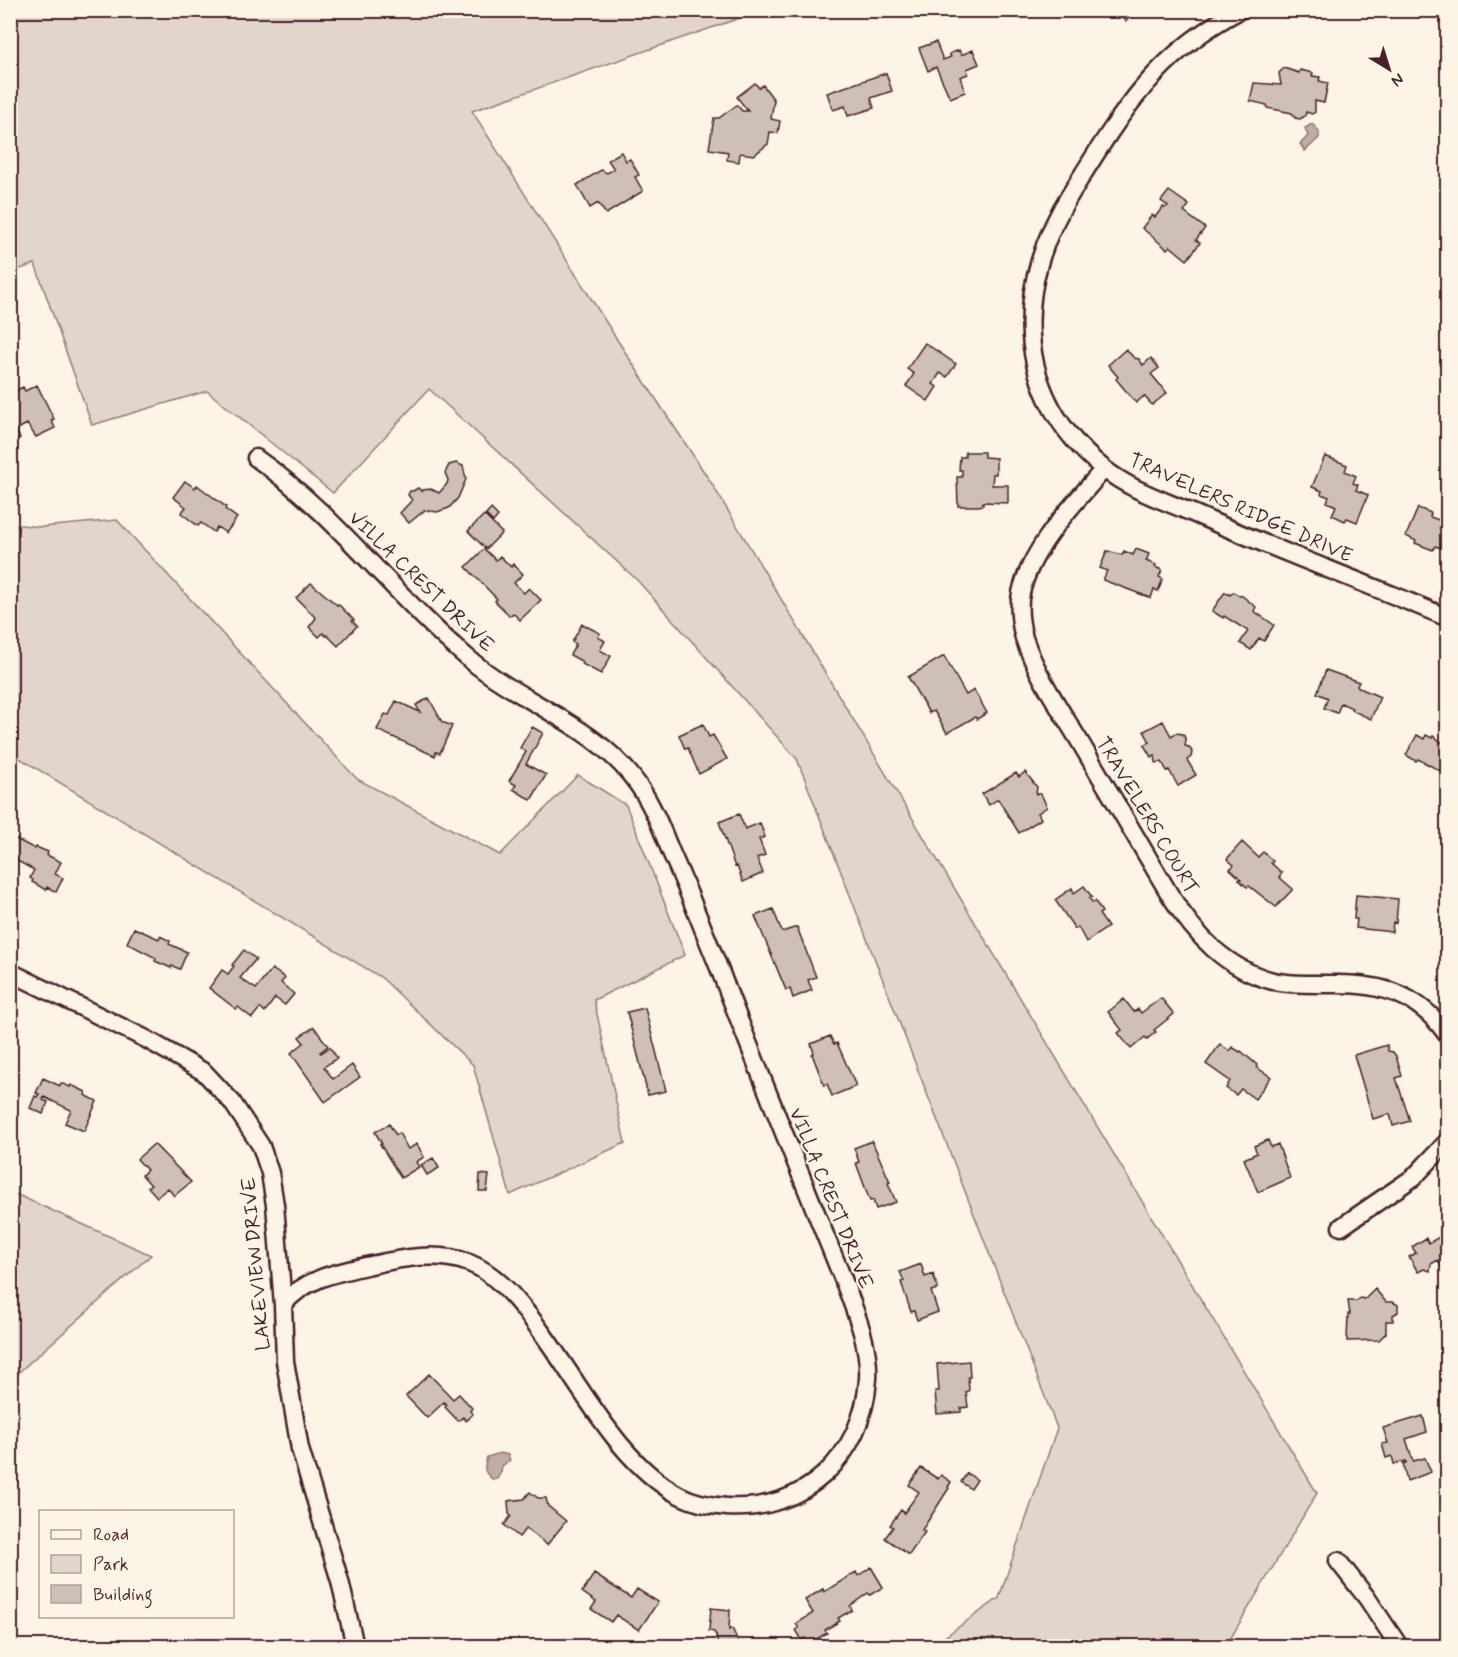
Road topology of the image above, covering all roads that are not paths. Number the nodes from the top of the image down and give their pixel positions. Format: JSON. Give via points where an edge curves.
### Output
{"nodes":[{"id":1,"x":1240,"y":10,"type":"edge"},
{"id":2,"x":256,"y":458,"type":"dead end"},
{"id":3,"x":1104,"y":469,"type":"junction"},
{"id":4,"x":1448,"y":618,"type":"edge"},
{"id":5,"x":10,"y":972,"type":"edge"},
{"id":6,"x":1448,"y":1036,"type":"edge"},
{"id":7,"x":1448,"y":1141,"type":"edge"},
{"id":8,"x":1341,"y":1227,"type":"dead end"},
{"id":9,"x":283,"y":1305,"type":"junction"},
{"id":10,"x":1338,"y":1562,"type":"dead end"},
{"id":11,"x":355,"y":1647,"type":"edge"},
{"id":12,"x":1399,"y":1647,"type":"edge"}],
"edges":[{"from":1,"to":3,"type":"street","name":"TRAVELERS RIDGE DRIVE","via":[[1193,40],[1145,83],[1064,203],[1037,263],[1029,316],[1036,366],[1061,422]]},
{"from":2,"to":9,"type":"street","name":"VILLA CREST DRIVE","via":[[327,518],[468,658],[504,685],[597,741],[641,788],[690,895],[843,1279],[865,1344],[867,1389],[853,1438],[838,1461],[813,1484],[767,1504],[711,1506],[677,1495],[639,1464],[606,1426],[517,1301],[494,1278],[470,1263],[429,1257],[368,1266],[303,1286]]},
{"from":3,"to":4,"type":"street","name":"TRAVELERS RIDGE DRIVE","via":[[1145,493]]},
{"from":3,"to":6,"type":"street","name":"TRAVELERS COURT","via":[[1040,548],[1026,576],[1020,620],[1039,670],[1170,895],[1203,940],[1248,972],[1287,983],[1352,984],[1394,992],[1424,1008]]},
{"from":5,"to":9,"type":"street","name":"LAKEVIEW DRIVE","via":[[93,1011],[192,1065],[232,1102],[261,1146],[270,1173]]},
{"from":7,"to":8,"type":"street","via":[[1414,1177]]},
{"from":9,"to":11,"type":"street","name":"LAKEVIEW DRIVE","via":[[285,1361],[300,1449],[340,1581]]},
{"from":10,"to":12,"type":"street"}]}
